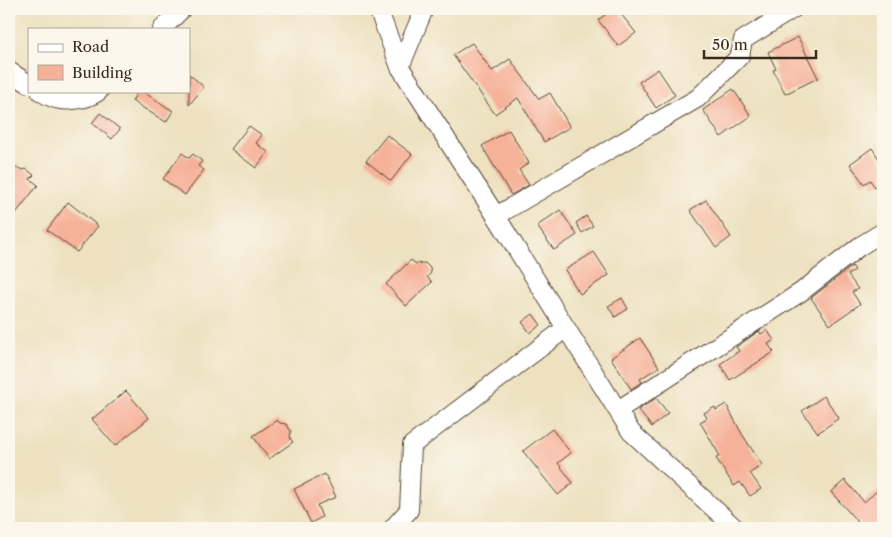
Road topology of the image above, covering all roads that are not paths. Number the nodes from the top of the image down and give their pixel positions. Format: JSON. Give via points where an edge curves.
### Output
{"nodes":[{"id":1,"x":182,"y":9,"type":"edge"},
{"id":2,"x":378,"y":9,"type":"edge"},
{"id":3,"x":424,"y":9,"type":"edge"},
{"id":4,"x":793,"y":9,"type":"edge"},
{"id":5,"x":163,"y":28,"type":"edge"},
{"id":6,"x":400,"y":67,"type":"junction"},
{"id":7,"x":9,"y":71,"type":"edge"},
{"id":8,"x":28,"y":83,"type":"edge"},
{"id":9,"x":41,"y":92,"type":"edge"},
{"id":10,"x":98,"y":92,"type":"edge"},
{"id":11,"x":496,"y":216,"type":"junction"},
{"id":12,"x":883,"y":232,"type":"edge"},
{"id":13,"x":566,"y":328,"type":"junction"},
{"id":14,"x":618,"y":410,"type":"junction"},
{"id":15,"x":394,"y":528,"type":"edge"},
{"id":16,"x":735,"y":528,"type":"edge"}],
"edges":[{"from":1,"to":5,"type":"street"},
{"from":2,"to":6,"type":"street"},
{"from":3,"to":6,"type":"street"},
{"from":4,"to":11,"type":"street","via":[[743,40],[740,56],[698,98]]},
{"from":6,"to":11,"type":"street"},
{"from":7,"to":8,"type":"street"},
{"from":9,"to":10,"type":"street","via":[[67,102]]},
{"from":11,"to":13,"type":"street"},
{"from":12,"to":14,"type":"street","via":[[801,292]]},
{"from":13,"to":14,"type":"street"},
{"from":13,"to":15,"type":"street","via":[[412,445],[409,510]]},
{"from":14,"to":16,"type":"street","via":[[631,432]]}]}
